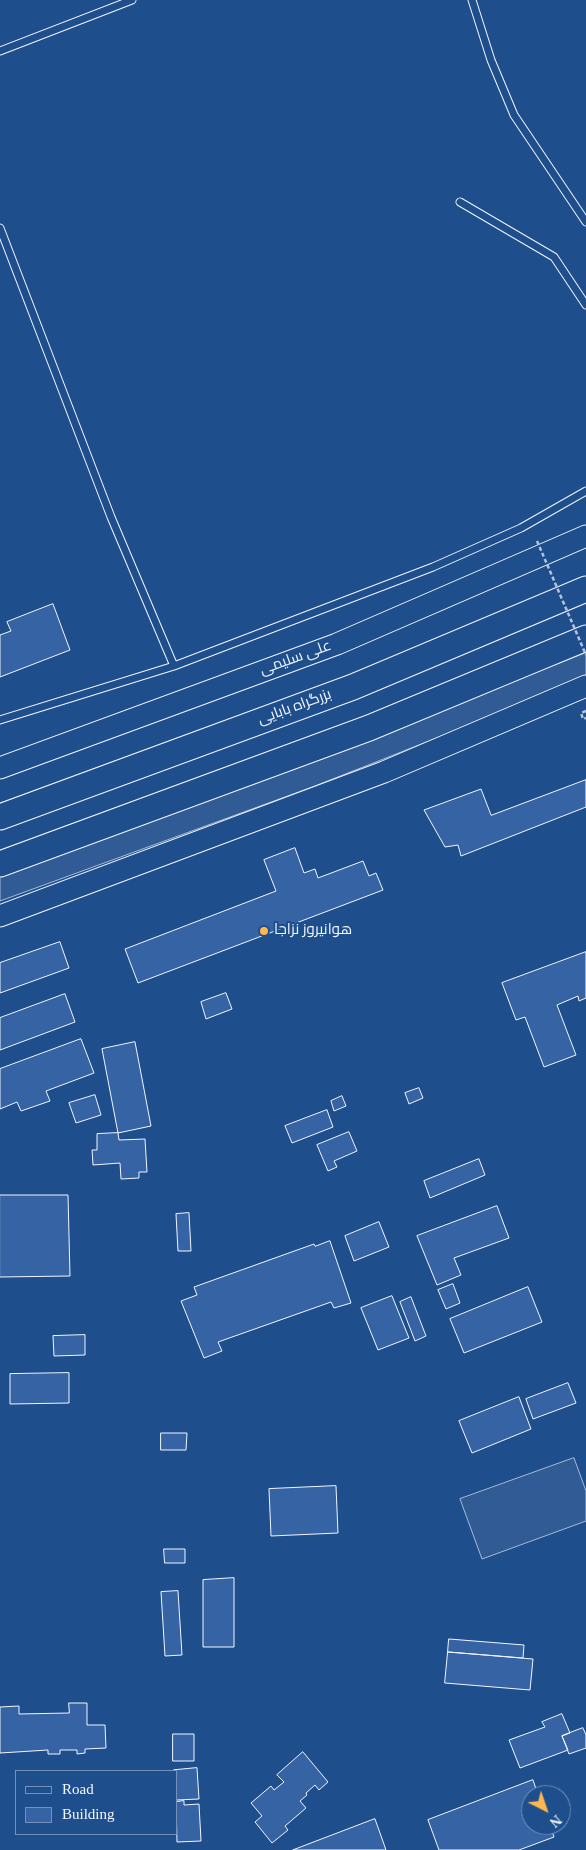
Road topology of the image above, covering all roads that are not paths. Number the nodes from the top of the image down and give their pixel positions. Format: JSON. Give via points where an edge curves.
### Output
{"nodes":[{"id":1,"x":132,"y":0,"type":"edge"},
{"id":2,"x":472,"y":0,"type":"edge"},
{"id":3,"x":0,"y":51,"type":"edge"},
{"id":4,"x":460,"y":202,"type":"dead end"},
{"id":5,"x":586,"y":222,"type":"edge"},
{"id":6,"x":0,"y":228,"type":"edge"},
{"id":7,"x":586,"y":304,"type":"edge"},
{"id":8,"x":586,"y":491,"type":"edge"},
{"id":9,"x":586,"y":536,"type":"edge"},
{"id":10,"x":586,"y":590,"type":"edge"},
{"id":11,"x":586,"y":638,"type":"edge"},
{"id":12,"x":174,"y":666,"type":"junction"},
{"id":13,"x":586,"y":686,"type":"edge"},
{"id":14,"x":0,"y":720,"type":"edge"},
{"id":15,"x":0,"y":768,"type":"edge"},
{"id":16,"x":0,"y":817,"type":"edge"},
{"id":17,"x":0,"y":864,"type":"edge"},
{"id":18,"x":0,"y":916,"type":"edge"}],
"edges":[{"from":1,"to":3,"type":"lane"},
{"from":2,"to":5,"type":"lane","via":[[491,60],[514,115]]},
{"from":4,"to":7,"type":"lane","via":[[554,257]]},
{"from":6,"to":12,"type":"lane","via":[[111,517]]},
{"from":8,"to":12,"type":"lane","via":[[521,528],[433,567]]},
{"from":9,"to":15,"type":"main road","name":"علی سلیمی","via":[[337,644]]},
{"from":10,"to":16,"type":"highway","name":"بزرگراه بابایی","via":[[353,686]]},
{"from":11,"to":17,"type":"highway","via":[[370,728]]},
{"from":12,"to":14,"type":"lane"},
{"from":13,"to":18,"type":"main road","via":[[384,772]]}]}
